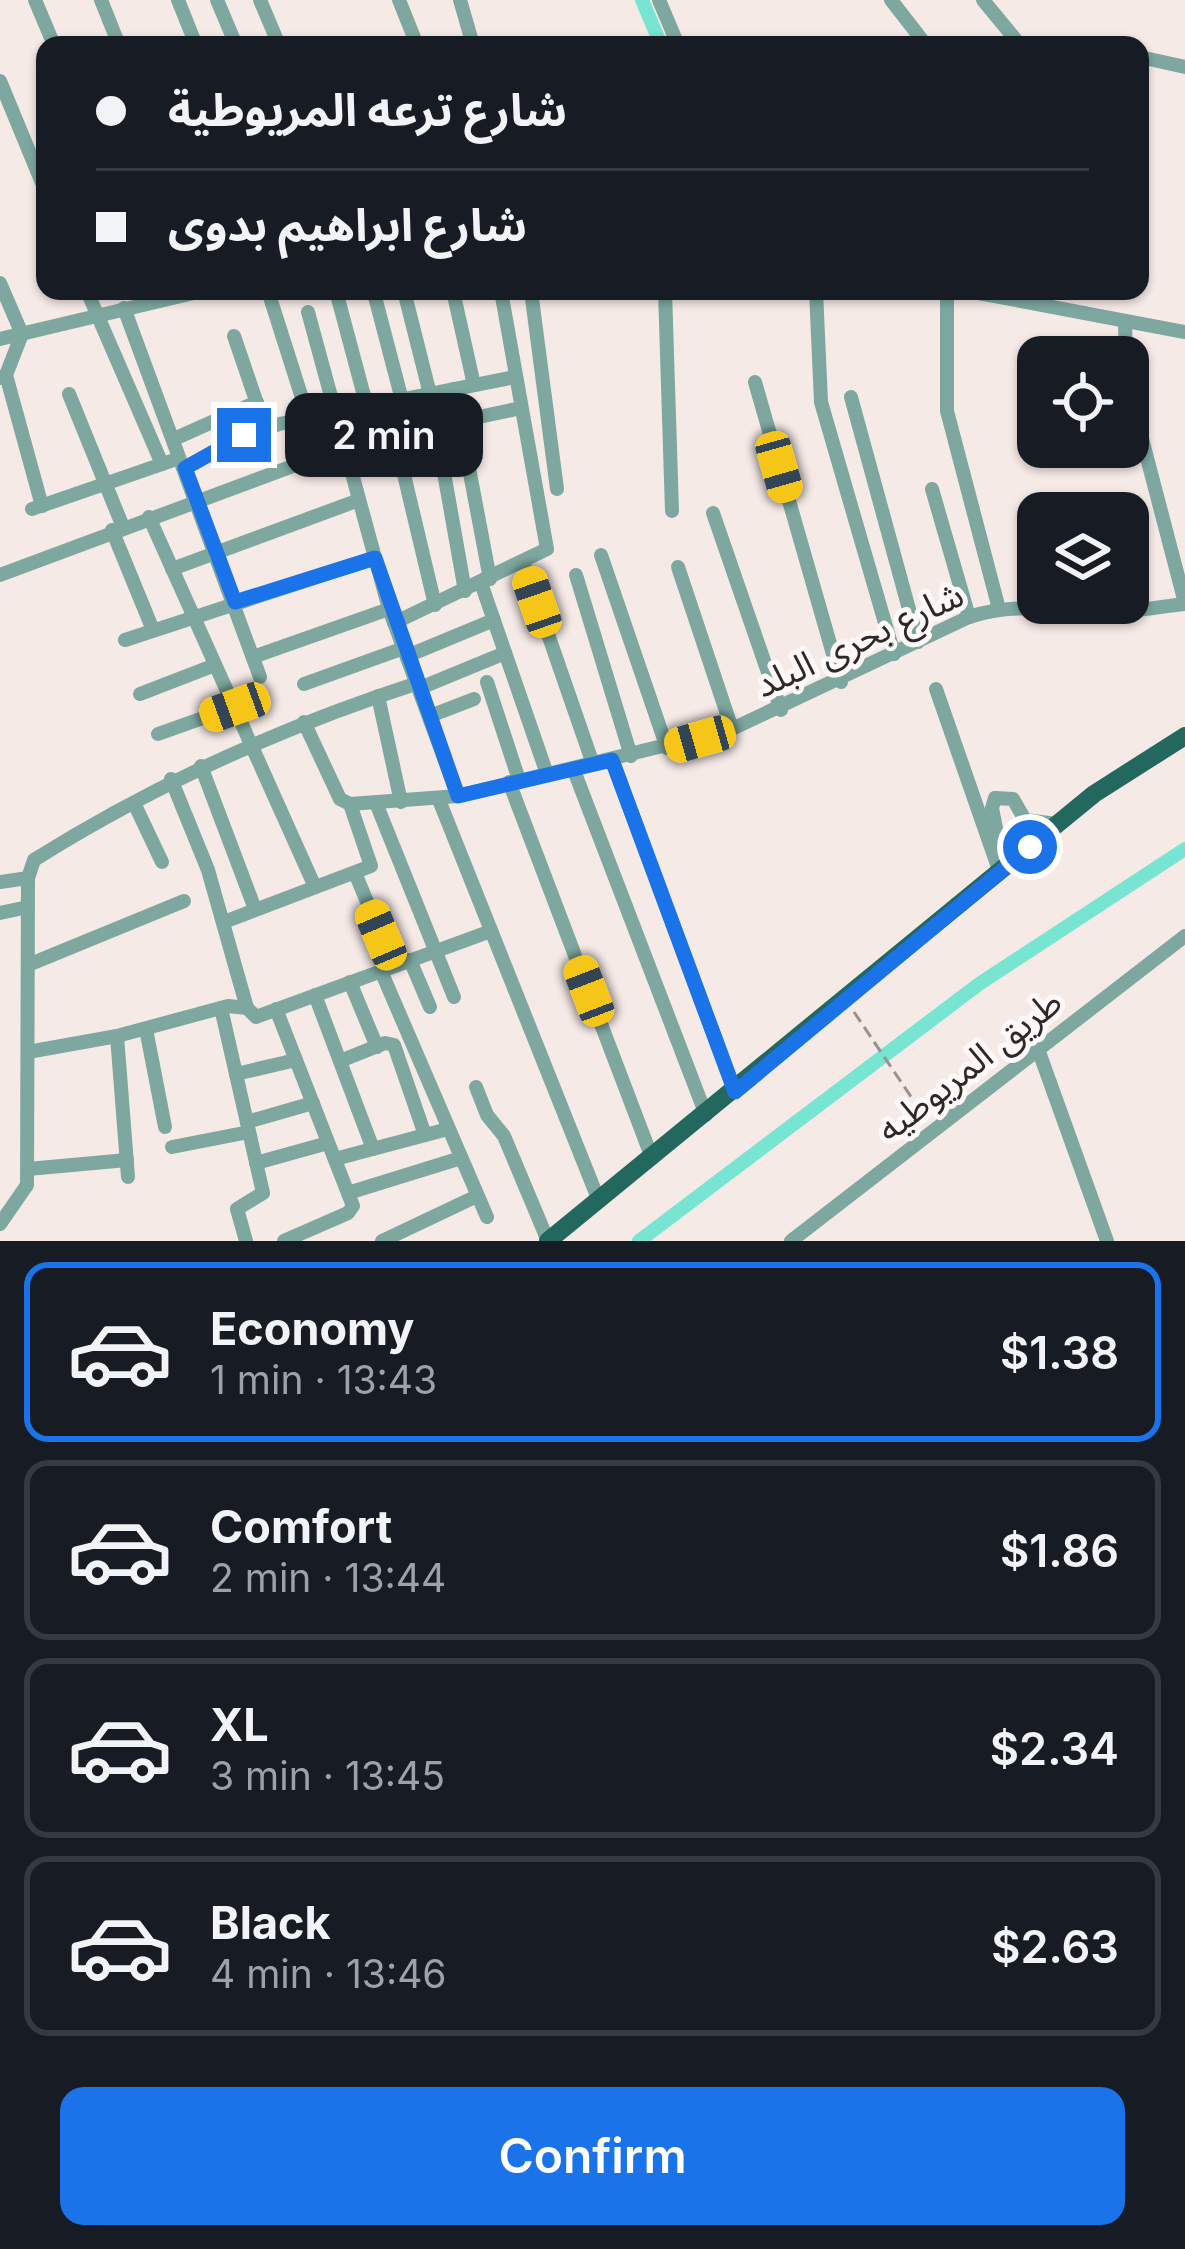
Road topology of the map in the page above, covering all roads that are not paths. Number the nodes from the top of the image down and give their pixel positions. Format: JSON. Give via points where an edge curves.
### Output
{"nodes":[{"id":1,"x":35,"y":0,"type":"edge"},
{"id":2,"x":101,"y":0,"type":"edge"},
{"id":3,"x":178,"y":0,"type":"edge"},
{"id":4,"x":217,"y":0,"type":"edge"},
{"id":5,"x":260,"y":0,"type":"edge"},
{"id":6,"x":399,"y":0,"type":"edge"},
{"id":7,"x":460,"y":0,"type":"edge"},
{"id":8,"x":659,"y":0,"type":"edge"},
{"id":9,"x":891,"y":0,"type":"edge"},
{"id":10,"x":982,"y":0,"type":"edge"},
{"id":11,"x":51,"y":36,"type":"edge"},
{"id":12,"x":115,"y":36,"type":"edge"},
{"id":13,"x":192,"y":36,"type":"edge"},
{"id":14,"x":232,"y":36,"type":"edge"},
{"id":15,"x":275,"y":36,"type":"edge"},
{"id":16,"x":413,"y":36,"type":"edge"},
{"id":17,"x":470,"y":36,"type":"edge"},
{"id":18,"x":674,"y":36,"type":"edge"},
{"id":19,"x":919,"y":36,"type":"edge"},
{"id":20,"x":1012,"y":36,"type":"edge"},
{"id":21,"x":1149,"y":58,"type":"edge"},
{"id":22,"x":1185,"y":67,"type":"edge"},
{"id":23,"x":0,"y":81,"type":"edge"},
{"id":24,"x":36,"y":168,"type":"edge"},
{"id":25,"x":0,"y":283,"type":"edge"},
{"id":26,"x":91,"y":300,"type":"edge"},
{"id":27,"x":146,"y":300,"type":"edge"},
{"id":28,"x":271,"y":300,"type":"edge"},
{"id":29,"x":338,"y":300,"type":"edge"},
{"id":30,"x":375,"y":300,"type":"edge"},
{"id":31,"x":406,"y":300,"type":"edge"},
{"id":32,"x":456,"y":300,"type":"edge"},
{"id":33,"x":502,"y":300,"type":"edge"},
{"id":34,"x":532,"y":300,"type":"edge"},
{"id":35,"x":665,"y":300,"type":"edge"},
{"id":36,"x":816,"y":300,"type":"edge"},
{"id":37,"x":947,"y":300,"type":"edge"},
{"id":38,"x":1015,"y":300,"type":"edge"},
{"id":39,"x":124,"y":308,"type":"junction"},
{"id":40,"x":308,"y":312,"type":"dead end"},
{"id":41,"x":98,"y":316,"type":"junction"},
{"id":42,"x":1125,"y":321,"type":"junction"},
{"id":43,"x":22,"y":334,"type":"junction"},
{"id":44,"x":234,"y":336,"type":"dead end"},
{"id":45,"x":1125,"y":336,"type":"edge"},
{"id":46,"x":1184,"y":337,"type":"edge"},
{"id":47,"x":0,"y":339,"type":"edge"},
{"id":48,"x":3,"y":376,"type":"edge"},
{"id":49,"x":515,"y":376,"type":"junction"},
{"id":50,"x":755,"y":382,"type":"dead end"},
{"id":51,"x":474,"y":385,"type":"junction"},
{"id":52,"x":454,"y":389,"type":"junction"},
{"id":53,"x":69,"y":394,"type":"dead end"},
{"id":54,"x":430,"y":394,"type":"junction"},
{"id":55,"x":851,"y":397,"type":"dead end"},
{"id":56,"x":257,"y":402,"type":"junction"},
{"id":57,"x":394,"y":402,"type":"junction"},
{"id":58,"x":367,"y":407,"type":"junction"},
{"id":59,"x":521,"y":408,"type":"junction"},
{"id":60,"x":336,"y":414,"type":"junction"},
{"id":61,"x":309,"y":420,"type":"junction"},
{"id":62,"x":460,"y":421,"type":"junction"},
{"id":63,"x":265,"y":427,"type":"junction"},
{"id":64,"x":174,"y":440,"type":"junction"},
{"id":65,"x":344,"y":447,"type":"junction"},
{"id":66,"x":183,"y":463,"type":"junction"},
{"id":67,"x":162,"y":464,"type":"junction"},
{"id":68,"x":1149,"y":465,"type":"edge"},
{"id":69,"x":106,"y":484,"type":"junction"},
{"id":70,"x":557,"y":489,"type":"dead end"},
{"id":71,"x":932,"y":489,"type":"dead end"},
{"id":72,"x":359,"y":500,"type":"junction"},
{"id":73,"x":198,"y":501,"type":"junction"},
{"id":74,"x":672,"y":511,"type":"dead end"},
{"id":75,"x":713,"y":513,"type":"dead end"},
{"id":76,"x":149,"y":517,"type":"junction"},
{"id":77,"x":117,"y":528,"type":"junction"},
{"id":78,"x":218,"y":552,"type":"junction"},
{"id":79,"x":602,"y":555,"type":"dead end"},
{"id":80,"x":375,"y":558,"type":"junction"},
{"id":81,"x":524,"y":562,"type":"junction"},
{"id":82,"x":678,"y":567,"type":"dead end"},
{"id":83,"x":172,"y":569,"type":"junction"},
{"id":84,"x":0,"y":575,"type":"edge"},
{"id":85,"x":576,"y":575,"type":"dead end"},
{"id":86,"x":486,"y":581,"type":"junction"},
{"id":87,"x":465,"y":591,"type":"junction"},
{"id":88,"x":235,"y":602,"type":"junction"},
{"id":89,"x":1185,"y":603,"type":"edge"},
{"id":90,"x":435,"y":605,"type":"junction"},
{"id":91,"x":999,"y":609,"type":"junction"},
{"id":92,"x":194,"y":616,"type":"junction"},
{"id":93,"x":392,"y":616,"type":"junction"},
{"id":94,"x":969,"y":617,"type":"junction"},
{"id":95,"x":494,"y":620,"type":"junction"},
{"id":96,"x":152,"y":630,"type":"junction"},
{"id":97,"x":124,"y":640,"type":"dead end"},
{"id":98,"x":918,"y":642,"type":"junction"},
{"id":99,"x":405,"y":652,"type":"junction"},
{"id":100,"x":505,"y":652,"type":"junction"},
{"id":101,"x":894,"y":654,"type":"junction"},
{"id":102,"x":254,"y":657,"type":"junction"},
{"id":103,"x":215,"y":664,"type":"junction"},
{"id":104,"x":260,"y":677,"type":"dead end"},
{"id":105,"x":487,"y":682,"type":"dead end"},
{"id":106,"x":841,"y":682,"type":"junction"},
{"id":107,"x":304,"y":684,"type":"dead end"},
{"id":108,"x":419,"y":686,"type":"junction"},
{"id":109,"x":936,"y":689,"type":"dead end"},
{"id":110,"x":140,"y":694,"type":"dead end"},
{"id":111,"x":378,"y":696,"type":"junction"},
{"id":112,"x":474,"y":699,"type":"dead end"},
{"id":113,"x":235,"y":707,"type":"junction"},
{"id":114,"x":781,"y":710,"type":"junction"},
{"id":115,"x":430,"y":716,"type":"junction"},
{"id":116,"x":304,"y":722,"type":"junction"},
{"id":117,"x":732,"y":729,"type":"junction"},
{"id":118,"x":158,"y":734,"type":"dead end"},
{"id":119,"x":1185,"y":736,"type":"edge"},
{"id":120,"x":252,"y":746,"type":"junction"},
{"id":121,"x":667,"y":748,"type":"junction"},
{"id":122,"x":631,"y":756,"type":"junction"},
{"id":123,"x":612,"y":760,"type":"junction"},
{"id":124,"x":593,"y":764,"type":"junction"},
{"id":125,"x":201,"y":766,"type":"junction"},
{"id":126,"x":573,"y":768,"type":"junction"},
{"id":127,"x":547,"y":774,"type":"junction"},
{"id":128,"x":171,"y":779,"type":"junction"},
{"id":129,"x":514,"y":781,"type":"junction"},
{"id":130,"x":458,"y":796,"type":"junction"},
{"id":131,"x":439,"y":800,"type":"junction"},
{"id":132,"x":401,"y":802,"type":"junction"},
{"id":133,"x":134,"y":803,"type":"junction"},
{"id":134,"x":376,"y":803,"type":"junction"},
{"id":135,"x":350,"y":804,"type":"junction"},
{"id":136,"x":1020,"y":814,"type":"junction"},
{"id":137,"x":998,"y":823,"type":"junction"},
{"id":138,"x":1058,"y":824,"type":"junction"},
{"id":139,"x":162,"y":862,"type":"dead end"},
{"id":140,"x":1002,"y":871,"type":"junction"},
{"id":141,"x":355,"y":873,"type":"junction"},
{"id":142,"x":28,"y":878,"type":"junction"},
{"id":143,"x":0,"y":882,"type":"edge"},
{"id":144,"x":315,"y":886,"type":"junction"},
{"id":145,"x":184,"y":901,"type":"dead end"},
{"id":146,"x":28,"y":907,"type":"junction"},
{"id":147,"x":255,"y":909,"type":"junction"},
{"id":148,"x":0,"y":913,"type":"edge"},
{"id":149,"x":224,"y":922,"type":"junction"},
{"id":150,"x":491,"y":931,"type":"junction"},
{"id":151,"x":1185,"y":936,"type":"edge"},
{"id":152,"x":436,"y":951,"type":"junction"},
{"id":153,"x":410,"y":960,"type":"junction"},
{"id":154,"x":28,"y":965,"type":"junction"},
{"id":155,"x":387,"y":968,"type":"junction"},
{"id":156,"x":350,"y":982,"type":"junction"},
{"id":157,"x":315,"y":995,"type":"junction"},
{"id":158,"x":454,"y":997,"type":"dead end"},
{"id":159,"x":430,"y":1007,"type":"dead end"},
{"id":160,"x":221,"y":1008,"type":"junction"},
{"id":161,"x":247,"y":1008,"type":"junction"},
{"id":162,"x":276,"y":1009,"type":"junction"},
{"id":163,"x":146,"y":1029,"type":"junction"},
{"id":164,"x":117,"y":1036,"type":"junction"},
{"id":165,"x":377,"y":1047,"type":"junction"},
{"id":166,"x":1038,"y":1049,"type":"junction"},
{"id":167,"x":28,"y":1052,"type":"junction"},
{"id":168,"x":296,"y":1060,"type":"junction"},
{"id":169,"x":340,"y":1061,"type":"junction"},
{"id":170,"x":236,"y":1074,"type":"junction"},
{"id":171,"x":476,"y":1087,"type":"dead end"},
{"id":172,"x":735,"y":1092,"type":"junction"},
{"id":173,"x":313,"y":1103,"type":"junction"},
{"id":174,"x":706,"y":1115,"type":"junction"},
{"id":175,"x":165,"y":1127,"type":"dead end"},
{"id":176,"x":248,"y":1127,"type":"junction"},
{"id":177,"x":448,"y":1129,"type":"junction"},
{"id":178,"x":425,"y":1135,"type":"junction"},
{"id":179,"x":328,"y":1143,"type":"junction"},
{"id":180,"x":172,"y":1147,"type":"dead end"},
{"id":181,"x":373,"y":1149,"type":"junction"},
{"id":182,"x":461,"y":1158,"type":"junction"},
{"id":183,"x":652,"y":1158,"type":"junction"},
{"id":184,"x":127,"y":1160,"type":"junction"},
{"id":185,"x":335,"y":1160,"type":"junction"},
{"id":186,"x":256,"y":1163,"type":"junction"},
{"id":187,"x":28,"y":1169,"type":"junction"},
{"id":188,"x":128,"y":1177,"type":"dead end"},
{"id":189,"x":477,"y":1196,"type":"junction"},
{"id":190,"x":350,"y":1201,"type":"junction"},
{"id":191,"x":599,"y":1201,"type":"junction"},
{"id":192,"x":487,"y":1217,"type":"dead end"},
{"id":193,"x":0,"y":1224,"type":"edge"},
{"id":194,"x":246,"y":1241,"type":"edge"},
{"id":195,"x":284,"y":1241,"type":"edge"},
{"id":196,"x":382,"y":1241,"type":"edge"},
{"id":197,"x":548,"y":1241,"type":"edge"},
{"id":198,"x":791,"y":1241,"type":"edge"},
{"id":199,"x":1107,"y":1241,"type":"edge"}],
"edges":[{"from":1,"to":11,"type":"street"},
{"from":2,"to":12,"type":"street"},
{"from":3,"to":13,"type":"street"},
{"from":4,"to":14,"type":"street"},
{"from":5,"to":15,"type":"street"},
{"from":6,"to":16,"type":"street"},
{"from":7,"to":17,"type":"street"},
{"from":8,"to":18,"type":"street"},
{"from":9,"to":19,"type":"street"},
{"from":10,"to":20,"type":"street"},
{"from":21,"to":22,"type":"street"},
{"from":23,"to":24,"type":"street"},
{"from":25,"to":43,"type":"street"},
{"from":26,"to":41,"type":"street"},
{"from":27,"to":39,"type":"street"},
{"from":28,"to":61,"type":"street"},
{"from":29,"to":58,"type":"street"},
{"from":30,"to":57,"type":"street"},
{"from":31,"to":54,"type":"street"},
{"from":32,"to":51,"type":"street"},
{"from":33,"to":49,"type":"street"},
{"from":34,"to":70,"type":"street"},
{"from":35,"to":74,"type":"street"},
{"from":36,"to":101,"type":"street","via":[[821,402]]},
{"from":37,"to":91,"type":"street","via":[[947,411]]},
{"from":38,"to":42,"type":"street"},
{"from":39,"to":41,"type":"street"},
{"from":39,"to":64,"type":"street"},
{"from":40,"to":60,"type":"street"},
{"from":41,"to":43,"type":"street"},
{"from":41,"to":67,"type":"street"},
{"from":42,"to":45,"type":"street"},
{"from":42,"to":46,"type":"street"},
{"from":43,"to":47,"type":"street"},
{"from":43,"to":48,"type":"street"},
{"from":44,"to":56,"type":"street"},
{"from":48,"to":69,"type":"street","via":[[37,507]]},
{"from":49,"to":51,"type":"street"},
{"from":49,"to":59,"type":"street"},
{"from":50,"to":106,"type":"street"},
{"from":51,"to":52,"type":"street"},
{"from":52,"to":54,"type":"street"},
{"from":52,"to":62,"type":"street"},
{"from":53,"to":69,"type":"street"},
{"from":54,"to":57,"type":"street"},
{"from":54,"to":87,"type":"street"},
{"from":55,"to":98,"type":"street"},
{"from":56,"to":63,"type":"street"},
{"from":56,"to":64,"type":"street"},
{"from":57,"to":58,"type":"street"},
{"from":57,"to":90,"type":"street"},
{"from":58,"to":60,"type":"street"},
{"from":59,"to":62,"type":"street"},
{"from":59,"to":81,"type":"street","via":[[547,549]]},
{"from":60,"to":61,"type":"street"},
{"from":60,"to":65,"type":"street"},
{"from":61,"to":63,"type":"street"},
{"from":62,"to":86,"type":"street"},
{"from":63,"to":66,"type":"street"},
{"from":64,"to":66,"type":"street"},
{"from":65,"to":72,"type":"street"},
{"from":65,"to":73,"type":"street"},
{"from":66,"to":67,"type":"street"},
{"from":66,"to":73,"type":"street"},
{"from":67,"to":69,"type":"street"},
{"from":68,"to":89,"type":"street"},
{"from":69,"to":77,"type":"street"},
{"from":71,"to":94,"type":"street"},
{"from":72,"to":78,"type":"street"},
{"from":72,"to":80,"type":"street"},
{"from":73,"to":76,"type":"street"},
{"from":73,"to":78,"type":"street"},
{"from":75,"to":114,"type":"street"},
{"from":76,"to":77,"type":"street"},
{"from":76,"to":83,"type":"street"},
{"from":77,"to":84,"type":"street"},
{"from":77,"to":96,"type":"street"},
{"from":78,"to":83,"type":"street"},
{"from":78,"to":88,"type":"street"},
{"from":79,"to":121,"type":"street"},
{"from":80,"to":88,"type":"street"},
{"from":80,"to":93,"type":"street"},
{"from":81,"to":86,"type":"street"},
{"from":81,"to":124,"type":"street"},
{"from":82,"to":117,"type":"street"},
{"from":83,"to":92,"type":"street"},
{"from":85,"to":122,"type":"street"},
{"from":86,"to":87,"type":"street"},
{"from":86,"to":95,"type":"street"},
{"from":87,"to":90,"type":"street"},
{"from":88,"to":92,"type":"street"},
{"from":88,"to":102,"type":"street"},
{"from":89,"to":91,"type":"street","name":"شارع بحرى البلد","via":[[1115,612]]},
{"from":90,"to":93,"type":"street"},
{"from":91,"to":94,"type":"street","name":"شارع بحرى البلد"},
{"from":92,"to":96,"type":"street"},
{"from":92,"to":103,"type":"street"},
{"from":93,"to":99,"type":"street"},
{"from":93,"to":102,"type":"street"},
{"from":94,"to":98,"type":"street","name":"شارع بحرى البلد"},
{"from":95,"to":99,"type":"street"},
{"from":95,"to":100,"type":"street"},
{"from":96,"to":97,"type":"street"},
{"from":98,"to":101,"type":"street","name":"شارع بحرى البلد"},
{"from":99,"to":107,"type":"street"},
{"from":99,"to":108,"type":"street"},
{"from":100,"to":108,"type":"street"},
{"from":100,"to":127,"type":"street"},
{"from":101,"to":106,"type":"street","name":"شارع بحرى البلد"},
{"from":102,"to":104,"type":"street"},
{"from":103,"to":110,"type":"street"},
{"from":103,"to":113,"type":"street"},
{"from":105,"to":129,"type":"street"},
{"from":106,"to":114,"type":"street","name":"شارع بحرى البلد"},
{"from":108,"to":111,"type":"street"},
{"from":108,"to":115,"type":"street"},
{"from":109,"to":140,"type":"street"},
{"from":111,"to":116,"type":"street"},
{"from":111,"to":132,"type":"street"},
{"from":112,"to":115,"type":"street"},
{"from":113,"to":118,"type":"street"},
{"from":113,"to":120,"type":"street"},
{"from":114,"to":117,"type":"street","name":"شارع بحرى البلد"},
{"from":115,"to":130,"type":"street"},
{"from":116,"to":120,"type":"street"},
{"from":116,"to":135,"type":"street","via":[[340,799]]},
{"from":117,"to":121,"type":"street","name":"شارع بحرى البلد"},
{"from":119,"to":138,"type":"main road"},
{"from":120,"to":125,"type":"street"},
{"from":120,"to":144,"type":"street"},
{"from":121,"to":122,"type":"street","name":"شارع بحرى البلد"},
{"from":122,"to":123,"type":"street","name":"شارع بحرى البلد"},
{"from":123,"to":124,"type":"street","name":"شارع بحرى البلد"},
{"from":123,"to":172,"type":"street"},
{"from":124,"to":126,"type":"street","name":"شارع بحرى البلد"},
{"from":125,"to":128,"type":"street"},
{"from":125,"to":147,"type":"street"},
{"from":126,"to":127,"type":"street","name":"شارع بحرى البلد"},
{"from":126,"to":174,"type":"street"},
{"from":127,"to":129,"type":"street","name":"شارع بحرى البلد"},
{"from":128,"to":133,"type":"street"},
{"from":128,"to":149,"type":"street"},
{"from":129,"to":130,"type":"street","name":"شارع بحرى البلد"},
{"from":129,"to":183,"type":"street"},
{"from":130,"to":131,"type":"street","name":"شارع بحرى البلد"},
{"from":131,"to":132,"type":"street","name":"شارع بحرى البلد"},
{"from":131,"to":150,"type":"street"},
{"from":132,"to":134,"type":"street","name":"شارع بحرى البلد"},
{"from":133,"to":139,"type":"street"},
{"from":133,"to":142,"type":"street","via":[[34,860]]},
{"from":134,"to":135,"type":"street","name":"شارع بحرى البلد"},
{"from":134,"to":152,"type":"street"},
{"from":135,"to":141,"type":"street","via":[[372,865]]},
{"from":136,"to":137,"type":"street"},
{"from":136,"to":137,"type":"street","via":[[1002,795],[992,802]]},
{"from":136,"to":138,"type":"street"},
{"from":137,"to":140,"type":"street"},
{"from":138,"to":140,"type":"main road"},
{"from":140,"to":172,"type":"main road"},
{"from":141,"to":144,"type":"street"},
{"from":141,"to":155,"type":"street"},
{"from":142,"to":143,"type":"street"},
{"from":142,"to":146,"type":"street"},
{"from":144,"to":147,"type":"street"},
{"from":145,"to":154,"type":"street"},
{"from":146,"to":148,"type":"street"},
{"from":146,"to":154,"type":"street"},
{"from":147,"to":149,"type":"street"},
{"from":149,"to":161,"type":"street"},
{"from":150,"to":152,"type":"street"},
{"from":150,"to":191,"type":"street"},
{"from":151,"to":166,"type":"street","name":"طريق المريوطيه"},
{"from":152,"to":153,"type":"street"},
{"from":152,"to":158,"type":"street"},
{"from":153,"to":155,"type":"street"},
{"from":153,"to":159,"type":"street"},
{"from":154,"to":167,"type":"street"},
{"from":155,"to":156,"type":"street"},
{"from":155,"to":177,"type":"street"},
{"from":156,"to":157,"type":"street"},
{"from":156,"to":165,"type":"street"},
{"from":157,"to":162,"type":"street"},
{"from":157,"to":169,"type":"street"},
{"from":160,"to":161,"type":"street"},
{"from":160,"to":163,"type":"street"},
{"from":160,"to":170,"type":"street"},
{"from":161,"to":162,"type":"street","via":[[254,1017]]},
{"from":162,"to":168,"type":"street"},
{"from":163,"to":164,"type":"street"},
{"from":163,"to":175,"type":"street"},
{"from":164,"to":167,"type":"street"},
{"from":164,"to":184,"type":"street"},
{"from":165,"to":169,"type":"street"},
{"from":165,"to":178,"type":"street","via":[[395,1047]]},
{"from":166,"to":198,"type":"street","name":"طريق المريوطيه"},
{"from":166,"to":199,"type":"street"},
{"from":167,"to":187,"type":"street"},
{"from":168,"to":170,"type":"street"},
{"from":168,"to":173,"type":"street"},
{"from":169,"to":181,"type":"street"},
{"from":170,"to":176,"type":"street"},
{"from":171,"to":197,"type":"street"},
{"from":172,"to":174,"type":"main road"},
{"from":173,"to":176,"type":"street"},
{"from":173,"to":179,"type":"street"},
{"from":174,"to":183,"type":"main road"},
{"from":176,"to":180,"type":"street"},
{"from":176,"to":186,"type":"street"},
{"from":177,"to":178,"type":"street"},
{"from":177,"to":182,"type":"street"},
{"from":178,"to":181,"type":"street"},
{"from":179,"to":185,"type":"street"},
{"from":179,"to":186,"type":"street"},
{"from":181,"to":185,"type":"street"},
{"from":182,"to":189,"type":"street"},
{"from":182,"to":190,"type":"street"},
{"from":183,"to":191,"type":"main road"},
{"from":184,"to":187,"type":"street"},
{"from":184,"to":188,"type":"street"},
{"from":185,"to":190,"type":"street"},
{"from":186,"to":194,"type":"street","via":[[263,1196],[237,1209]]},
{"from":187,"to":193,"type":"street","via":[[24,1193]]},
{"from":189,"to":192,"type":"street"},
{"from":189,"to":196,"type":"street"},
{"from":190,"to":195,"type":"street"},
{"from":191,"to":197,"type":"main road"}]}
